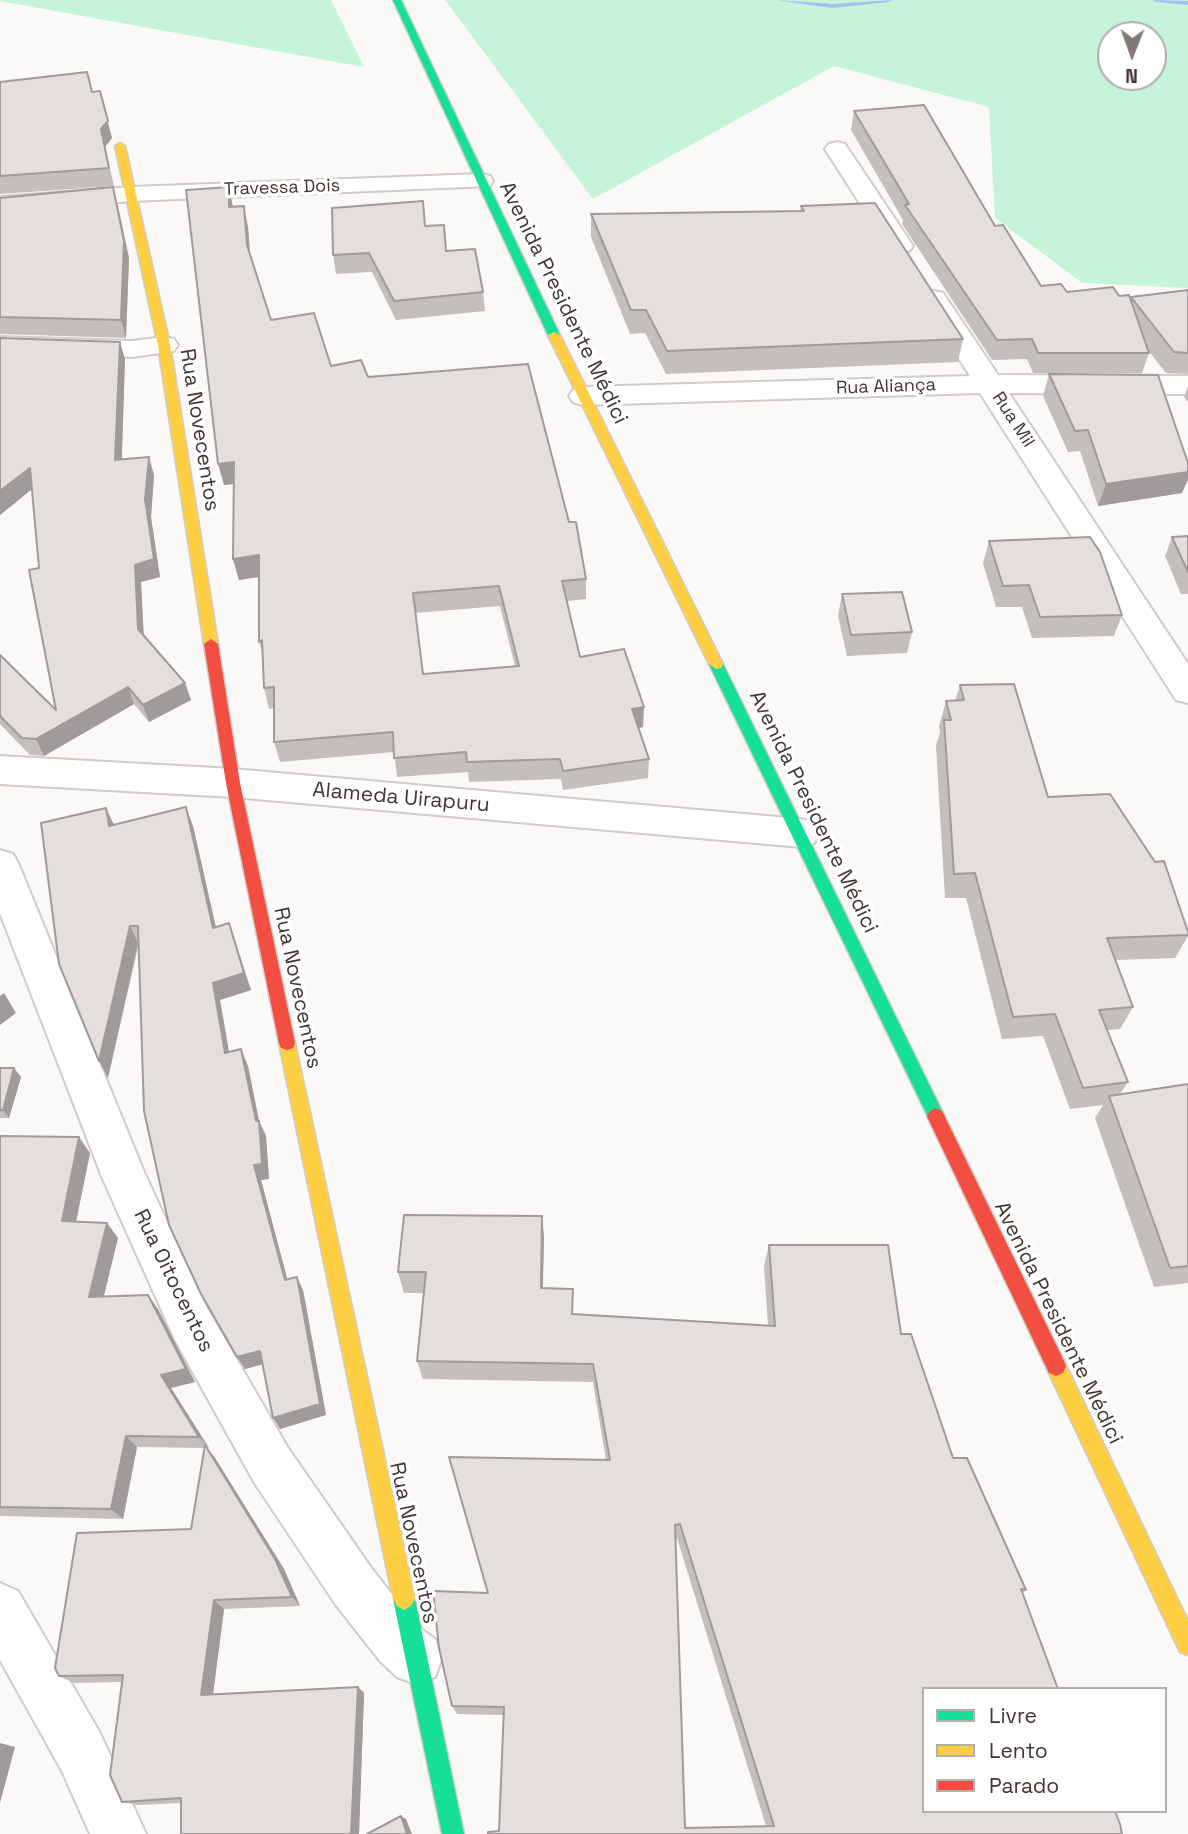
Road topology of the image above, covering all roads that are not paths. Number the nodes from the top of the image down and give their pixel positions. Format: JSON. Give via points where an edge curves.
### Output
{"nodes":[{"id":1,"x":397,"y":0,"type":"edge"},
{"id":2,"x":120,"y":146,"type":"dead end"},
{"id":3,"x":837,"y":149,"type":"dead end"},
{"id":4,"x":481,"y":181,"type":"junction"},
{"id":5,"x":131,"y":194,"type":"junction"},
{"id":6,"x":0,"y":205,"type":"edge"},
{"id":7,"x":0,"y":345,"type":"edge"},
{"id":8,"x":164,"y":345,"type":"junction"},
{"id":9,"x":989,"y":384,"type":"junction"},
{"id":10,"x":1188,"y":385,"type":"edge"},
{"id":11,"x":583,"y":396,"type":"junction"},
{"id":12,"x":1188,"y":691,"type":"edge"},
{"id":13,"x":0,"y":770,"type":"edge"},
{"id":14,"x":233,"y":783,"type":"junction"},
{"id":15,"x":801,"y":833,"type":"junction"},
{"id":16,"x":0,"y":865,"type":"edge"},
{"id":17,"x":0,"y":1609,"type":"edge"},
{"id":18,"x":1188,"y":1644,"type":"edge"},
{"id":19,"x":416,"y":1658,"type":"junction"},
{"id":20,"x":118,"y":1834,"type":"edge"},
{"id":21,"x":453,"y":1834,"type":"edge"}],
"edges":[{"from":1,"to":4,"type":"main road","name":"Avenida Presidente Médici"},
{"from":2,"to":5,"type":"main road","name":"Rua Novecentos"},
{"from":3,"to":9,"type":"street","name":"Rua Mil"},
{"from":4,"to":5,"type":"street","name":"Travessa Dois"},
{"from":4,"to":11,"type":"main road","name":"Avenida Presidente Médici"},
{"from":5,"to":6,"type":"street","name":"Travessa Dois"},
{"from":5,"to":8,"type":"main road","name":"Rua Novecentos"},
{"from":7,"to":8,"type":"street","via":[[132,349]]},
{"from":8,"to":14,"type":"main road","name":"Rua Novecentos"},
{"from":9,"to":10,"type":"street","name":"Rua Aliança"},
{"from":9,"to":11,"type":"street","name":"Rua Aliança"},
{"from":9,"to":12,"type":"street","name":"Rua Mil"},
{"from":11,"to":15,"type":"main road","name":"Avenida Presidente Médici"},
{"from":13,"to":14,"type":"street","name":"Alameda Uirapuru"},
{"from":14,"to":15,"type":"street","name":"Alameda Uirapuru"},
{"from":14,"to":19,"type":"main road","name":"Rua Novecentos"},
{"from":15,"to":18,"type":"main road","name":"Avenida Presidente Médici"},
{"from":16,"to":19,"type":"street","name":"Rua Oitocentos","via":[[124,1177],[191,1324],[278,1476],[354,1587],[398,1643]]},
{"from":17,"to":20,"type":"street","via":[[81,1752]]},
{"from":19,"to":21,"type":"main road","name":"Rua Novecentos"}]}
